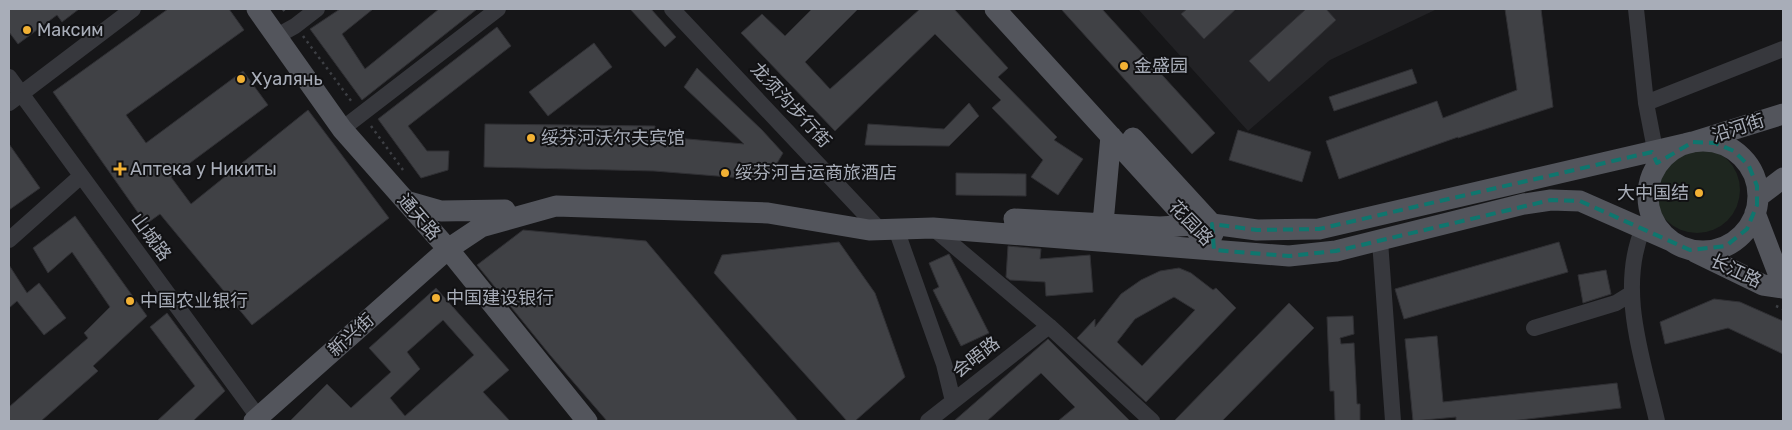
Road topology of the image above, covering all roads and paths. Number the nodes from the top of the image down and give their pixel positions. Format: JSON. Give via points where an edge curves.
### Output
{"nodes":[{"id":1,"x":134,"y":9,"type":"edge"},
{"id":2,"x":257,"y":9,"type":"edge"},
{"id":3,"x":282,"y":9,"type":"edge"},
{"id":4,"x":317,"y":9,"type":"edge"},
{"id":5,"x":498,"y":9,"type":"edge"},
{"id":6,"x":672,"y":9,"type":"edge"},
{"id":7,"x":995,"y":9,"type":"edge"},
{"id":8,"x":1013,"y":9,"type":"edge"},
{"id":9,"x":1636,"y":9,"type":"edge"},
{"id":10,"x":295,"y":26,"type":"junction"},
{"id":11,"x":276,"y":36,"type":"junction"},
{"id":12,"x":1783,"y":50,"type":"edge"},
{"id":13,"x":9,"y":77,"type":"edge"},
{"id":14,"x":15,"y":98,"type":"edge"},
{"id":15,"x":1646,"y":103,"type":"junction"},
{"id":16,"x":361,"y":114,"type":"junction"},
{"id":17,"x":1783,"y":114,"type":"edge"},
{"id":18,"x":342,"y":129,"type":"junction"},
{"id":19,"x":1111,"y":136,"type":"junction"},
{"id":20,"x":1693,"y":142,"type":"junction"},
{"id":21,"x":1655,"y":156,"type":"junction"},
{"id":22,"x":81,"y":176,"type":"junction"},
{"id":23,"x":408,"y":176,"type":"dead end"},
{"id":24,"x":1783,"y":178,"type":"edge"},
{"id":25,"x":406,"y":201,"type":"junction"},
{"id":26,"x":1756,"y":205,"type":"junction"},
{"id":27,"x":556,"y":206,"type":"junction"},
{"id":28,"x":1103,"y":223,"type":"junction"},
{"id":29,"x":1202,"y":224,"type":"junction"},
{"id":30,"x":933,"y":228,"type":"junction"},
{"id":31,"x":1643,"y":228,"type":"junction"},
{"id":32,"x":888,"y":229,"type":"junction"},
{"id":33,"x":964,"y":230,"type":"junction"},
{"id":34,"x":9,"y":240,"type":"edge"},
{"id":35,"x":1380,"y":241,"type":"junction"},
{"id":36,"x":1681,"y":245,"type":"junction"},
{"id":37,"x":448,"y":250,"type":"junction"},
{"id":38,"x":1214,"y":250,"type":"junction"},
{"id":39,"x":1783,"y":287,"type":"edge"},
{"id":40,"x":1632,"y":293,"type":"junction"},
{"id":41,"x":1049,"y":326,"type":"junction"},
{"id":42,"x":1534,"y":328,"type":"dead end"},
{"id":43,"x":954,"y":401,"type":"junction"},
{"id":44,"x":258,"y":420,"type":"edge"},
{"id":45,"x":587,"y":421,"type":"edge"},
{"id":46,"x":928,"y":421,"type":"edge"},
{"id":47,"x":1152,"y":421,"type":"edge"},
{"id":48,"x":1393,"y":421,"type":"edge"},
{"id":49,"x":1657,"y":421,"type":"edge"}],
"edges":[{"from":1,"to":14,"type":"street"},
{"from":2,"to":11,"type":"main road","name":"通天路"},
{"from":3,"to":10,"type":"path"},
{"from":4,"to":10,"type":"street"},
{"from":5,"to":16,"type":"street"},
{"from":6,"to":32,"type":"street","name":"龙须沟步行街"},
{"from":7,"to":19,"type":"main road","name":"花园路"},
{"from":8,"to":29,"type":"main road","name":"花园路"},
{"from":9,"to":15,"type":"street"},
{"from":10,"to":11,"type":"street"},
{"from":10,"to":16,"type":"path"},
{"from":11,"to":18,"type":"main road","name":"通天路"},
{"from":12,"to":15,"type":"street"},
{"from":13,"to":14,"type":"street","name":"山城路"},
{"from":14,"to":22,"type":"street","name":"山城路"},
{"from":15,"to":21,"type":"street"},
{"from":16,"to":18,"type":"street"},
{"from":16,"to":23,"type":"path"},
{"from":17,"to":20,"type":"main road","name":"沿河街"},
{"from":18,"to":25,"type":"main road","name":"通天路"},
{"from":19,"to":28,"type":"main road"},
{"from":19,"to":29,"type":"main road","name":"花园路"},
{"from":20,"to":21,"type":"main road"},
{"from":20,"to":26,"type":"main road","via":[[1725,146],[1742,158],[1754,176]]},
{"from":21,"to":29,"type":"main road","via":[[1319,230],[1257,230]]},
{"from":21,"to":36,"type":"main road","via":[[1649,184],[1649,206],[1656,226]]},
{"from":22,"to":34,"type":"street"},
{"from":22,"to":44,"type":"street","name":"山城路"},
{"from":24,"to":26,"type":"main road"},
{"from":25,"to":27,"type":"main road","via":[[441,211],[478,212]]},
{"from":25,"to":37,"type":"main road","name":"通天路"},
{"from":26,"to":36,"type":"main road","via":[[1747,229],[1726,246],[1708,251]]},
{"from":26,"to":39,"type":"main road","name":"长江路"},
{"from":27,"to":32,"type":"main road","name":"长江路","via":[[768,213]]},
{"from":27,"to":37,"type":"main road","name":"新兴街","via":[[481,227]]},
{"from":28,"to":29,"type":"main road","via":[[1160,227]]},
{"from":28,"to":33,"type":"main road","via":[[993,218]]},
{"from":29,"to":38,"type":"main road","name":"花园路"},
{"from":30,"to":32,"type":"main road","name":"长江路"},
{"from":30,"to":33,"type":"main road","name":"长江路"},
{"from":30,"to":41,"type":"street"},
{"from":31,"to":35,"type":"main road","name":"长江路","via":[[1580,201],[1551,200]]},
{"from":31,"to":36,"type":"main road","name":"长江路"},
{"from":31,"to":40,"type":"street","via":[[1635,248]]},
{"from":32,"to":43,"type":"street","via":[[944,364]]},
{"from":33,"to":38,"type":"main road","name":"长江路"},
{"from":35,"to":38,"type":"main road","name":"长江路","via":[[1336,251],[1289,256]]},
{"from":35,"to":48,"type":"street"},
{"from":36,"to":39,"type":"main road","name":"长江路","via":[[1763,285]]},
{"from":37,"to":44,"type":"main road","name":"新兴街"},
{"from":37,"to":45,"type":"main road","name":"通天路"},
{"from":40,"to":42,"type":"street","via":[[1616,303]]},
{"from":40,"to":49,"type":"street","via":[[1632,310]]},
{"from":41,"to":43,"type":"street","name":"会晤路"},
{"from":41,"to":47,"type":"street"},
{"from":43,"to":46,"type":"street","name":"会晤路"}]}
